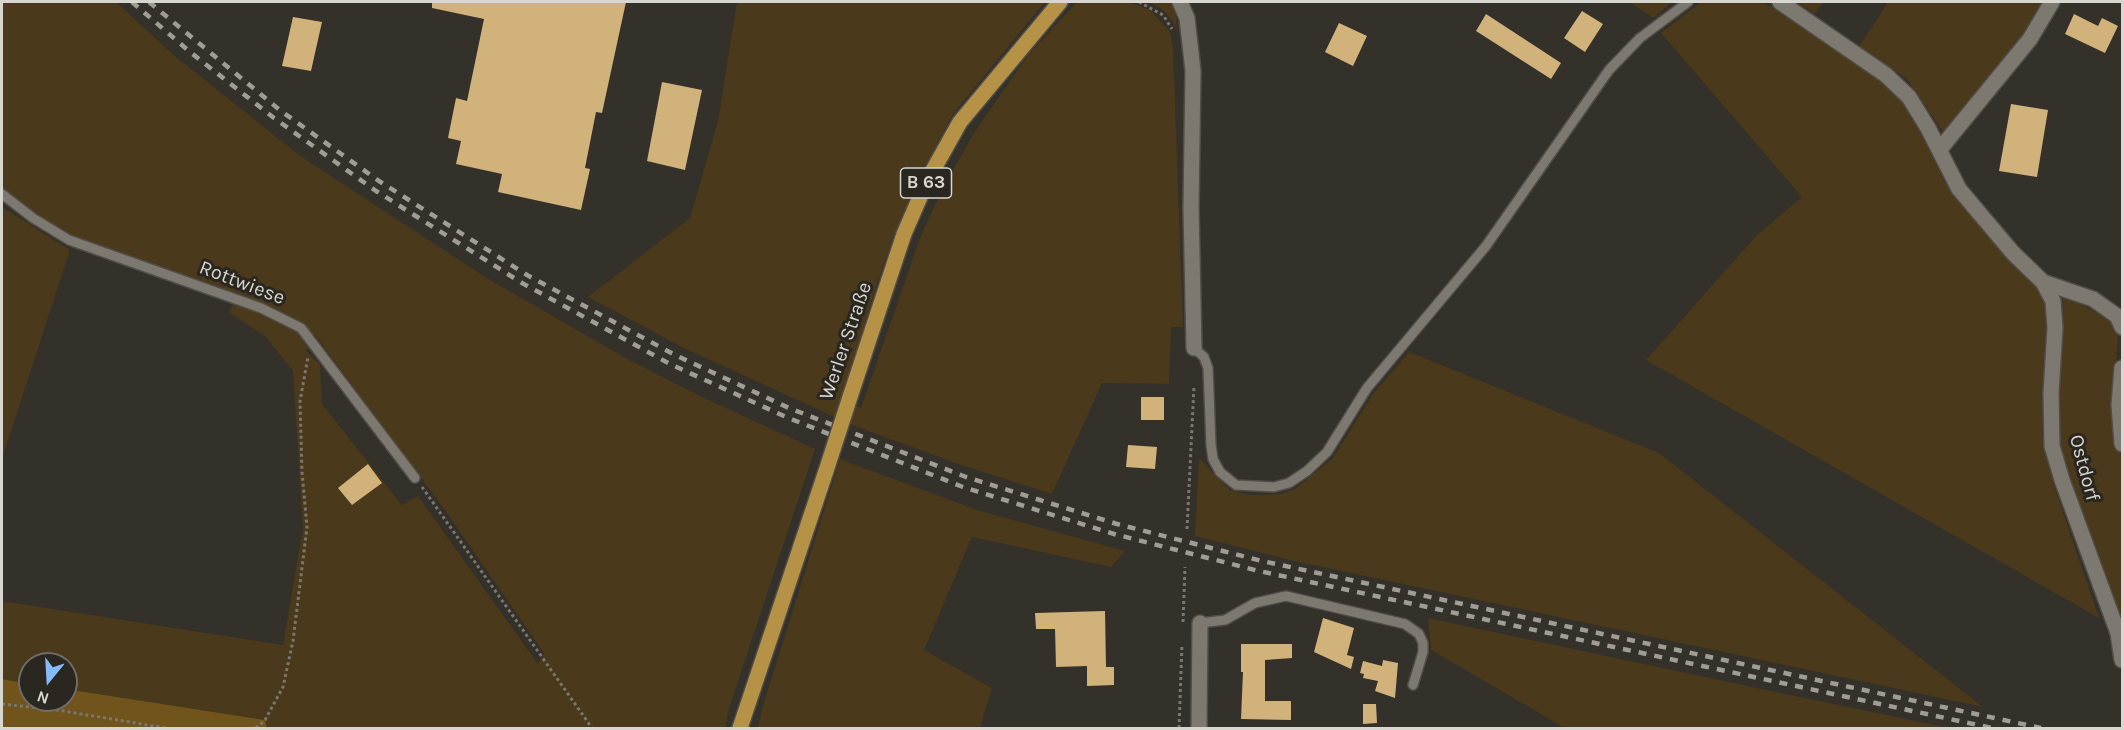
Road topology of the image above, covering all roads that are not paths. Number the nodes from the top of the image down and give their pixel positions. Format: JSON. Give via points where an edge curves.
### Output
{"nodes":[{"id":1,"x":1060,"y":2,"type":"edge"},
{"id":2,"x":1180,"y":2,"type":"edge"},
{"id":3,"x":1688,"y":2,"type":"edge"},
{"id":4,"x":1780,"y":2,"type":"edge"},
{"id":5,"x":2052,"y":2,"type":"edge"},
{"id":6,"x":1940,"y":150,"type":"junction"},
{"id":7,"x":2,"y":194,"type":"edge"},
{"id":8,"x":2043,"y":282,"type":"junction"},
{"id":9,"x":2122,"y":327,"type":"edge"},
{"id":10,"x":1194,"y":348,"type":"joint"},
{"id":11,"x":2122,"y":368,"type":"edge"},
{"id":12,"x":2122,"y":444,"type":"edge"},
{"id":13,"x":415,"y":478,"type":"road end"},
{"id":14,"x":1200,"y":623,"type":"joint"},
{"id":15,"x":2122,"y":660,"type":"edge"},
{"id":16,"x":1413,"y":685,"type":"dead end"},
{"id":17,"x":740,"y":729,"type":"edge"},
{"id":18,"x":1199,"y":729,"type":"edge"}],
"edges":[{"from":1,"to":17,"type":"main road","name":"Werler Straße","number":"B 63","bridge":true,"via":[[960,122],[927,181],[904,234]]},
{"from":2,"to":10,"type":"street","via":[[1187,18],[1193,71]]},
{"from":3,"to":10,"type":"lane","via":[[1640,38],[1609,70],[1486,246],[1367,388],[1327,452],[1307,471],[1274,488],[1236,485],[1220,472],[1211,445],[1208,368],[1204,357]]},
{"from":4,"to":6,"type":"street","name":"Ostdorf","via":[[1887,75],[1909,98]]},
{"from":5,"to":6,"type":"street","via":[[2030,39]]},
{"from":6,"to":8,"type":"street","name":"Ostdorf","via":[[1959,189]]},
{"from":7,"to":13,"type":"lane","name":"Rottwiese","via":[[69,240],[261,308],[301,328]]},
{"from":8,"to":9,"type":"street","name":"Ostdorf","via":[[2093,299],[2116,316]]},
{"from":8,"to":15,"type":"street","name":"Ostdorf","via":[[2053,301],[2055,328],[2052,446],[2118,633]]},
{"from":11,"to":12,"type":"street"},
{"from":14,"to":16,"type":"lane","via":[[1225,620],[1255,603],[1286,596],[1406,624],[1419,634],[1423,643]]},
{"from":14,"to":18,"type":"street"}]}
